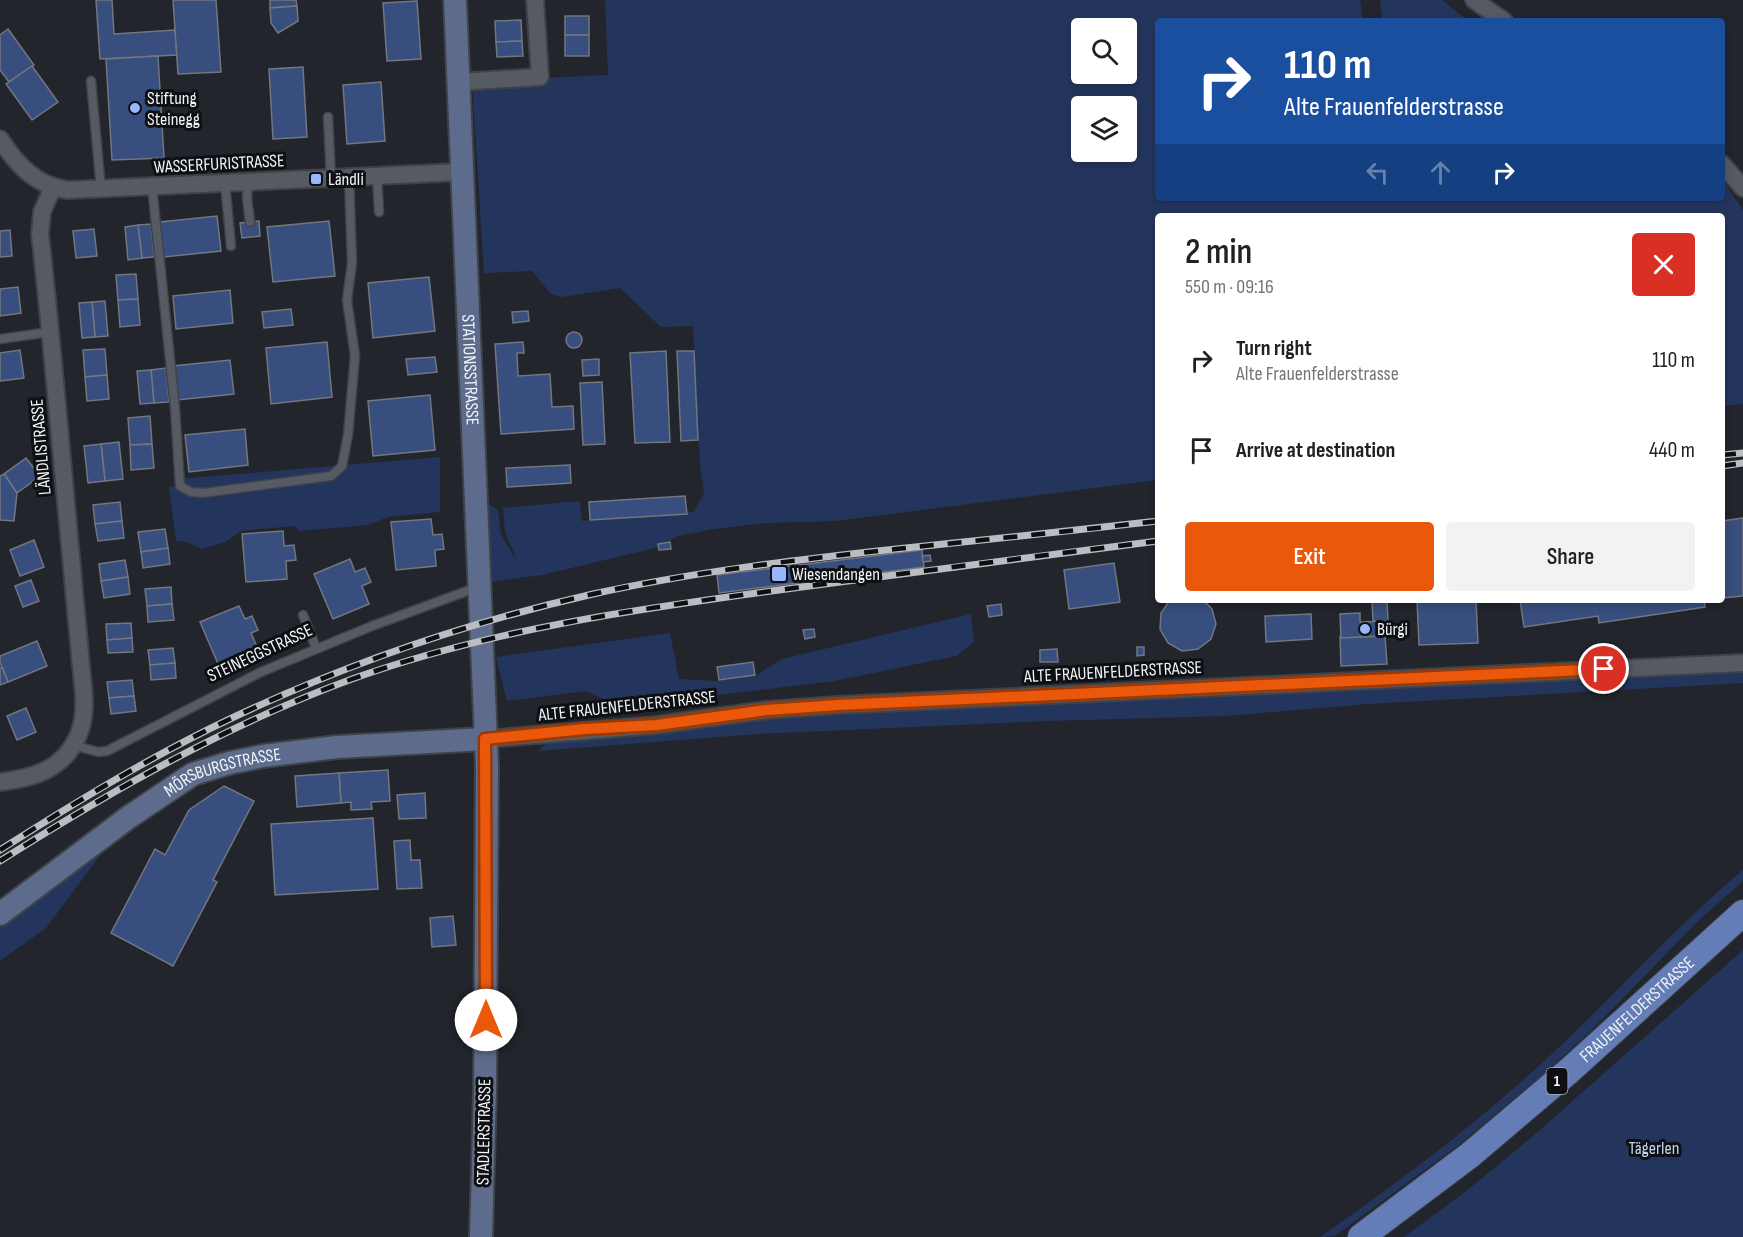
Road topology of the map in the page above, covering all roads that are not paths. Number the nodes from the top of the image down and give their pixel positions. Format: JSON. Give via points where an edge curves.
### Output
{"nodes":[{"id":1,"x":455,"y":0,"type":"edge"},
{"id":2,"x":536,"y":0,"type":"edge"},
{"id":3,"x":1474,"y":0,"type":"edge"},
{"id":4,"x":1500,"y":18,"type":"edge"},
{"id":5,"x":91,"y":81,"type":"dead end"},
{"id":6,"x":459,"y":82,"type":"junction"},
{"id":7,"x":328,"y":117,"type":"dead end"},
{"id":8,"x":0,"y":139,"type":"edge"},
{"id":9,"x":1725,"y":167,"type":"edge"},
{"id":10,"x":461,"y":172,"type":"junction"},
{"id":11,"x":377,"y":176,"type":"junction"},
{"id":12,"x":349,"y":177,"type":"junction"},
{"id":13,"x":331,"y":178,"type":"junction"},
{"id":14,"x":248,"y":182,"type":"junction"},
{"id":15,"x":225,"y":183,"type":"junction"},
{"id":16,"x":152,"y":186,"type":"junction"},
{"id":17,"x":52,"y":187,"type":"junction"},
{"id":18,"x":1743,"y":188,"type":"edge"},
{"id":19,"x":101,"y":189,"type":"junction"},
{"id":20,"x":379,"y":212,"type":"dead end"},
{"id":21,"x":250,"y":222,"type":"dead end"},
{"id":22,"x":231,"y":246,"type":"dead end"},
{"id":23,"x":50,"y":333,"type":"junction"},
{"id":24,"x":0,"y":339,"type":"edge"},
{"id":25,"x":467,"y":591,"type":"dead end"},
{"id":26,"x":303,"y":615,"type":"dead end"},
{"id":27,"x":316,"y":648,"type":"junction"},
{"id":28,"x":1743,"y":663,"type":"edge"},
{"id":29,"x":485,"y":739,"type":"junction"},
{"id":30,"x":73,"y":745,"type":"junction"},
{"id":31,"x":0,"y":782,"type":"edge"},
{"id":32,"x":1743,"y":913,"type":"edge"},
{"id":33,"x":0,"y":915,"type":"edge"},
{"id":34,"x":481,"y":1237,"type":"edge"},
{"id":35,"x":1361,"y":1237,"type":"edge"}],
"edges":[{"from":1,"to":6,"type":"main road","name":"STATIONSSTRASSE"},
{"from":2,"to":6,"type":"street","via":[[540,77]]},
{"from":3,"to":4,"type":"street"},
{"from":5,"to":19,"type":"lane"},
{"from":6,"to":10,"type":"main road","name":"STATIONSSTRASSE"},
{"from":7,"to":13,"type":"lane"},
{"from":8,"to":17,"type":"street","name":"WASSERFURISTRASSE","via":[[28,173]]},
{"from":9,"to":18,"type":"street"},
{"from":10,"to":11,"type":"street","name":"WASSERFURISTRASSE"},
{"from":10,"to":29,"type":"main road","name":"STATIONSSTRASSE"},
{"from":11,"to":12,"type":"street","name":"WASSERFURISTRASSE"},
{"from":11,"to":20,"type":"lane"},
{"from":12,"to":13,"type":"street","name":"WASSERFURISTRASSE"},
{"from":12,"to":16,"type":"lane","via":[[352,263],[347,300],[355,356],[342,466],[331,476],[203,493],[180,486]]},
{"from":13,"to":14,"type":"street","name":"WASSERFURISTRASSE"},
{"from":14,"to":15,"type":"street","name":"WASSERFURISTRASSE"},
{"from":14,"to":21,"type":"lane"},
{"from":15,"to":16,"type":"street","name":"WASSERFURISTRASSE"},
{"from":15,"to":22,"type":"lane"},
{"from":16,"to":19,"type":"street","name":"WASSERFURISTRASSE"},
{"from":17,"to":19,"type":"street","name":"WASSERFURISTRASSE"},
{"from":17,"to":23,"type":"street","name":"LÄNDLISTRASSE","via":[[40,226]]},
{"from":23,"to":24,"type":"lane"},
{"from":23,"to":30,"type":"street","name":"LÄNDLISTRASSE","via":[[84,706]]},
{"from":25,"to":27,"type":"lane","name":"STEINEGGSTRASSE"},
{"from":26,"to":27,"type":"lane"},
{"from":27,"to":30,"type":"lane","name":"STEINEGGSTRASSE","via":[[105,752]]},
{"from":28,"to":29,"type":"street","name":"ALTE FRAUENFELDERSTRASSE","via":[[838,705]]},
{"from":29,"to":33,"type":"main road","name":"MÖRSBURGSTRASSE","via":[[337,747],[263,756],[193,774],[129,817]]},
{"from":29,"to":34,"type":"main road","name":"STADLERSTRASSE","via":[[486,1078]]},
{"from":30,"to":31,"type":"street","via":[[44,772]]},
{"from":32,"to":35,"type":"main road","name":"FRAUENFELDERSTRASSE","number":"1","via":[[1470,1155]]}]}
